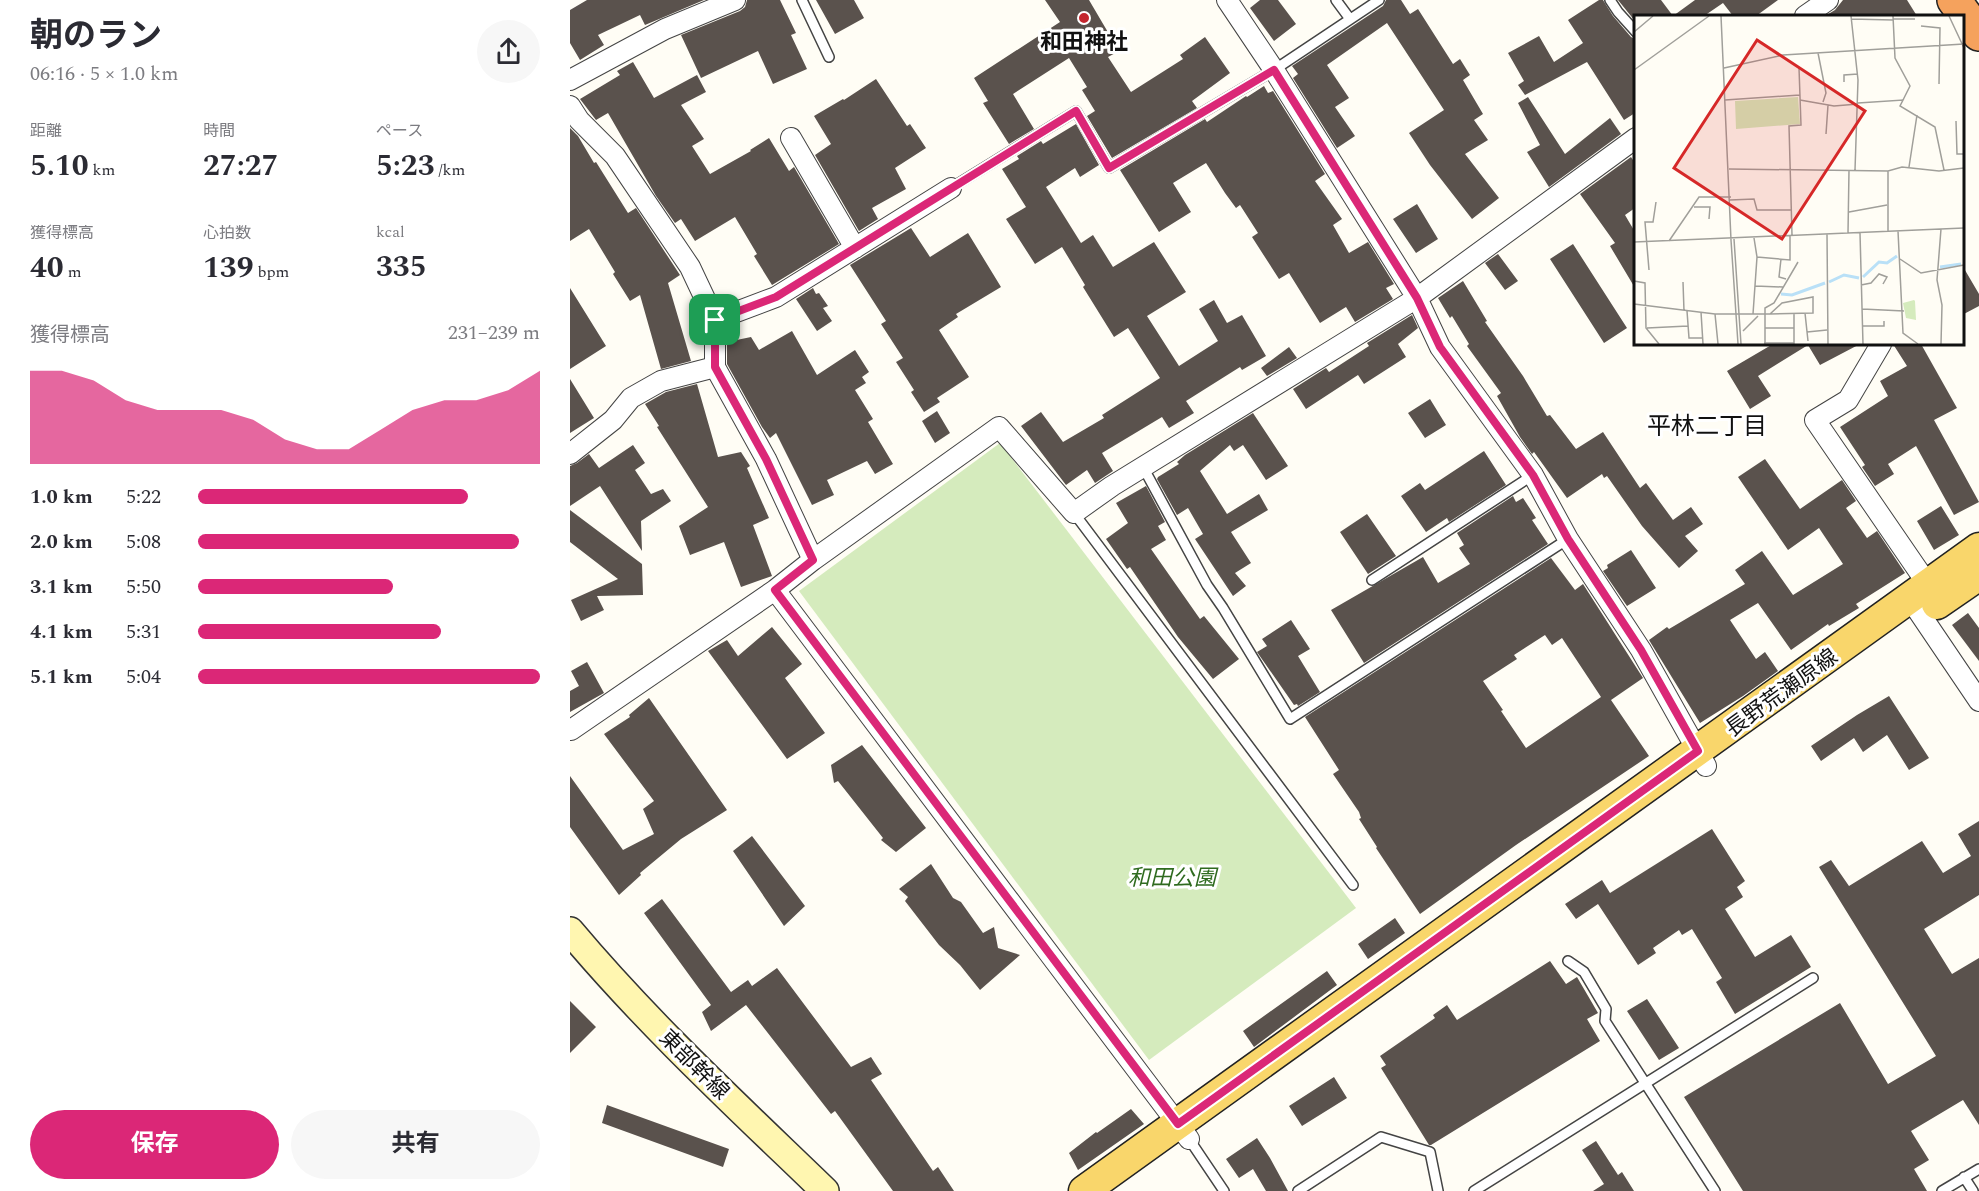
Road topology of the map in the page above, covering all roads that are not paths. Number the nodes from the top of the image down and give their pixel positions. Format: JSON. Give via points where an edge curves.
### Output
{"nodes":[{"id":1,"x":735,"y":0,"type":"edge"},
{"id":2,"x":802,"y":0,"type":"edge"},
{"id":3,"x":1336,"y":0,"type":"edge"},
{"id":4,"x":1379,"y":0,"type":"edge"},
{"id":5,"x":1610,"y":0,"type":"edge"},
{"id":6,"x":1828,"y":0,"type":"edge"},
{"id":7,"x":1954,"y":0,"type":"edge"},
{"id":8,"x":1232,"y":4,"type":"edge"},
{"id":9,"x":1806,"y":15,"type":"edge"},
{"id":10,"x":1350,"y":19,"type":"junction"},
{"id":11,"x":1634,"y":31,"type":"edge"},
{"id":12,"x":1979,"y":34,"type":"edge"},
{"id":13,"x":829,"y":57,"type":"dead end"},
{"id":14,"x":1274,"y":70,"type":"junction"},
{"id":15,"x":570,"y":80,"type":"edge"},
{"id":16,"x":570,"y":106,"type":"edge"},
{"id":17,"x":791,"y":138,"type":"dead end"},
{"id":18,"x":1634,"y":139,"type":"edge"},
{"id":19,"x":951,"y":188,"type":"joint"},
{"id":20,"x":855,"y":248,"type":"junction"},
{"id":21,"x":1417,"y":298,"type":"junction"},
{"id":22,"x":715,"y":320,"type":"junction"},
{"id":23,"x":1880,"y":345,"type":"edge"},
{"id":24,"x":715,"y":367,"type":"junction"},
{"id":25,"x":570,"y":454,"type":"edge"},
{"id":26,"x":1143,"y":467,"type":"junction"},
{"id":27,"x":1533,"y":475,"type":"junction"},
{"id":28,"x":1074,"y":513,"type":"junction"},
{"id":29,"x":1568,"y":539,"type":"junction"},
{"id":30,"x":1979,"y":548,"type":"edge"},
{"id":31,"x":813,"y":560,"type":"junction"},
{"id":32,"x":1979,"y":575,"type":"edge"},
{"id":33,"x":1372,"y":580,"type":"dead end"},
{"id":34,"x":775,"y":590,"type":"junction"},
{"id":35,"x":1925,"y":601,"type":"junction"},
{"id":36,"x":1979,"y":700,"type":"edge"},
{"id":37,"x":571,"y":730,"type":"edge"},
{"id":38,"x":1702,"y":758,"type":"junction"},
{"id":39,"x":1353,"y":885,"type":"dead end"},
{"id":40,"x":570,"y":931,"type":"edge"},
{"id":41,"x":1568,"y":961,"type":"dead end"},
{"id":42,"x":1813,"y":978,"type":"dead end"},
{"id":43,"x":1647,"y":1084,"type":"junction"},
{"id":44,"x":1184,"y":1131,"type":"junction"},
{"id":45,"x":1979,"y":1168,"type":"edge"},
{"id":46,"x":1965,"y":1177,"type":"junction"},
{"id":47,"x":825,"y":1191,"type":"edge"},
{"id":48,"x":1084,"y":1191,"type":"edge"},
{"id":49,"x":1115,"y":1191,"type":"edge"},
{"id":50,"x":1224,"y":1191,"type":"edge"},
{"id":51,"x":1298,"y":1191,"type":"edge"},
{"id":52,"x":1438,"y":1191,"type":"edge"},
{"id":53,"x":1474,"y":1191,"type":"edge"},
{"id":54,"x":1715,"y":1191,"type":"edge"},
{"id":55,"x":1942,"y":1191,"type":"edge"},
{"id":56,"x":1973,"y":1191,"type":"edge"}],
"edges":[{"from":1,"to":15,"type":"street","via":[[665,29]]},
{"from":2,"to":13,"type":"lane"},
{"from":3,"to":10,"type":"lane"},
{"from":4,"to":10,"type":"lane"},
{"from":5,"to":11,"type":"lane"},
{"from":6,"to":9,"type":"street"},
{"from":7,"to":12,"type":"highway"},
{"from":8,"to":14,"type":"street"},
{"from":10,"to":14,"type":"lane"},
{"from":14,"to":19,"type":"lane","via":[[1109,168],[1076,111]]},
{"from":14,"to":21,"type":"street"},
{"from":16,"to":22,"type":"street","via":[[615,156],[690,267]]},
{"from":17,"to":20,"type":"street"},
{"from":18,"to":21,"type":"street"},
{"from":19,"to":20,"type":"street"},
{"from":20,"to":22,"type":"street","via":[[776,297]]},
{"from":21,"to":26,"type":"street"},
{"from":21,"to":27,"type":"street","via":[[1440,347]]},
{"from":22,"to":24,"type":"street"},
{"from":23,"to":35,"type":"street","via":[[1848,400],[1815,420]]},
{"from":24,"to":25,"type":"street","via":[[661,381],[631,398],[614,420]]},
{"from":24,"to":31,"type":"street","via":[[766,459]]},
{"from":26,"to":28,"type":"street"},
{"from":26,"to":29,"type":"lane","via":[[1207,585],[1290,718]]},
{"from":27,"to":29,"type":"street"},
{"from":27,"to":33,"type":"lane"},
{"from":28,"to":31,"type":"street","via":[[999,427]]},
{"from":28,"to":39,"type":"lane"},
{"from":29,"to":38,"type":"street","via":[[1641,650]]},
{"from":30,"to":35,"type":"main road","name":"長野荒瀬原線"},
{"from":31,"to":34,"type":"street"},
{"from":32,"to":35,"type":"main road","name":"長野荒瀬原線"},
{"from":34,"to":37,"type":"street"},
{"from":34,"to":44,"type":"street"},
{"from":35,"to":36,"type":"street"},
{"from":35,"to":38,"type":"main road","name":"長野荒瀬原線"},
{"from":38,"to":44,"type":"main road","name":"長野荒瀬原線"},
{"from":40,"to":47,"type":"street","name":"東部幹線","via":[[716,1086]]},
{"from":41,"to":43,"type":"lane","via":[[1584,972],[1606,1009],[1605,1021]]},
{"from":42,"to":43,"type":"lane"},
{"from":43,"to":53,"type":"lane"},
{"from":43,"to":54,"type":"lane"},
{"from":44,"to":48,"type":"main road","name":"長野荒瀬原線"},
{"from":44,"to":49,"type":"main road","name":"長野荒瀬原線"},
{"from":44,"to":50,"type":"lane"},
{"from":45,"to":46,"type":"lane"},
{"from":46,"to":55,"type":"lane"},
{"from":46,"to":56,"type":"lane"},
{"from":51,"to":52,"type":"lane","via":[[1381,1137],[1430,1152]]}]}
